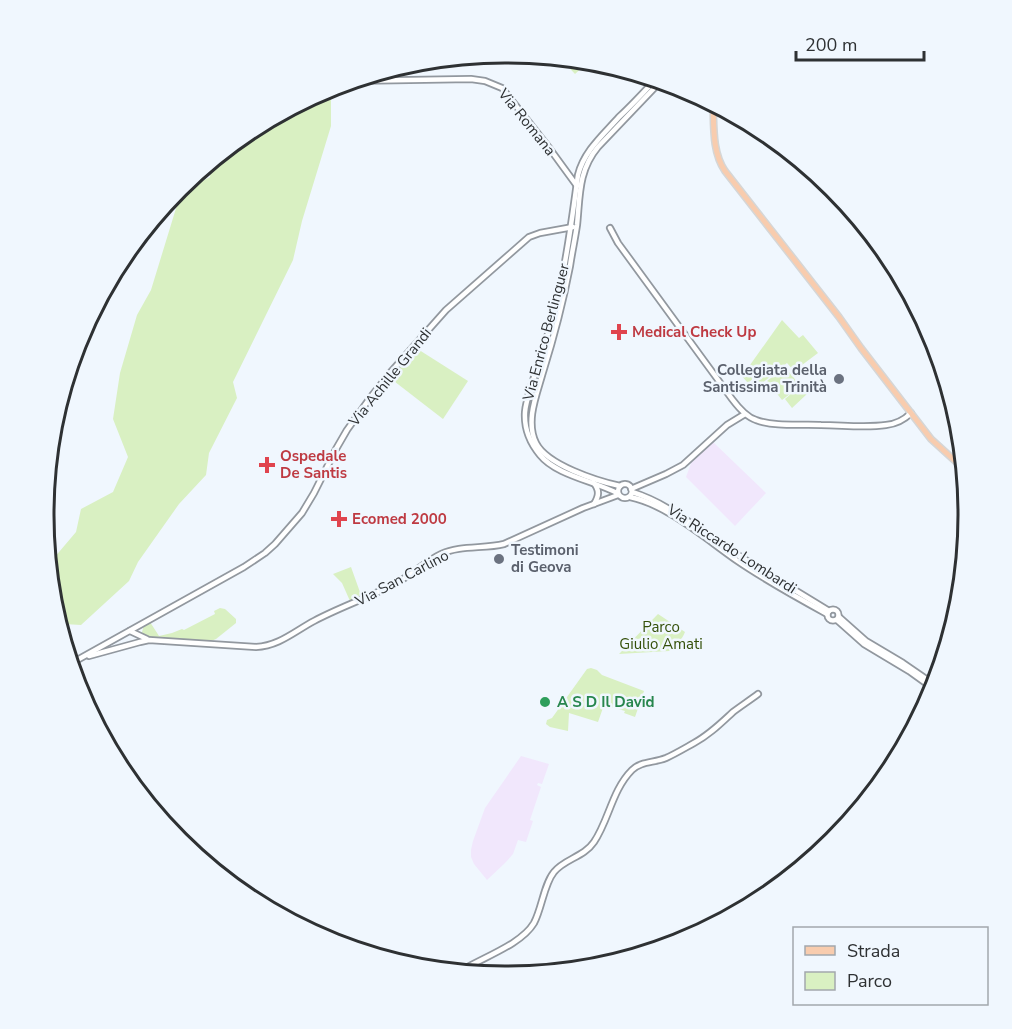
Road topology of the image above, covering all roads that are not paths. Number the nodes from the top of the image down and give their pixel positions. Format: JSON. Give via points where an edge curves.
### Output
{"nodes":[{"id":1,"x":381,"y":80,"type":"edge"},
{"id":2,"x":650,"y":86,"type":"edge"},
{"id":3,"x":655,"y":88,"type":"edge"},
{"id":4,"x":714,"y":113,"type":"edge"},
{"id":5,"x":577,"y":186,"type":"junction"},
{"id":6,"x":574,"y":227,"type":"junction"},
{"id":7,"x":610,"y":228,"type":"dead end"},
{"id":8,"x":745,"y":414,"type":"junction"},
{"id":9,"x":910,"y":414,"type":"junction"},
{"id":10,"x":954,"y":460,"type":"edge"},
{"id":11,"x":593,"y":483,"type":"junction"},
{"id":12,"x":620,"y":486,"type":"junction"},
{"id":13,"x":631,"y":492,"type":"junction"},
{"id":14,"x":618,"y":494,"type":"junction"},
{"id":15,"x":594,"y":504,"type":"junction"},
{"id":16,"x":828,"y":613,"type":"junction"},
{"id":17,"x":838,"y":618,"type":"junction"},
{"id":18,"x":141,"y":625,"type":"junction"},
{"id":19,"x":130,"y":631,"type":"junction"},
{"id":20,"x":121,"y":636,"type":"junction"},
{"id":21,"x":143,"y":638,"type":"junction"},
{"id":22,"x":149,"y":640,"type":"junction"},
{"id":23,"x":138,"y":642,"type":"junction"},
{"id":24,"x":121,"y":647,"type":"junction"},
{"id":25,"x":83,"y":657,"type":"junction"},
{"id":26,"x":78,"y":660,"type":"edge"},
{"id":27,"x":926,"y":681,"type":"edge"},
{"id":28,"x":759,"y":694,"type":"dead end"},
{"id":29,"x":471,"y":965,"type":"edge"}],
"edges":[{"from":1,"to":5,"type":"street","name":"Via Romana","via":[[465,79],[502,88]]},
{"from":2,"to":5,"type":"street","via":[[589,151],[580,167]]},
{"from":3,"to":6,"type":"street","via":[[589,160]]},
{"from":4,"to":9,"type":"main road","via":[[722,168]]},
{"from":5,"to":6,"type":"street"},
{"from":6,"to":11,"type":"street","name":"Via Enrico Berlinguer","via":[[557,303],[526,403],[526,425],[530,440],[547,462]]},
{"from":6,"to":12,"type":"street","name":"Via Enrico Berlinguer","via":[[563,303],[534,405],[532,428],[539,448],[554,461]]},
{"from":6,"to":18,"type":"street","name":"Via Achille Grandi","via":[[528,238],[444,313],[360,412],[308,504],[275,544],[244,567]]},
{"from":7,"to":8,"type":"street"},
{"from":8,"to":9,"type":"street","via":[[770,423],[888,425]]},
{"from":8,"to":13,"type":"street","via":[[683,465]]},
{"from":9,"to":10,"type":"main road"},
{"from":11,"to":14,"type":"street","name":"Via Enrico Berlinguer"},
{"from":11,"to":15,"type":"street","via":[[598,494]]},
{"from":12,"to":13,"type":"street","via":[[626,484]]},
{"from":12,"to":14,"type":"street"},
{"from":13,"to":14,"type":"street","via":[[624,499]]},
{"from":13,"to":16,"type":"street","name":"Via Riccardo Lombardi","via":[[678,514]]},
{"from":14,"to":15,"type":"street","name":"Via San Carlino"},
{"from":15,"to":22,"type":"street","name":"Via San Carlino","via":[[504,544],[442,554],[392,586],[268,645]]},
{"from":16,"to":17,"type":"street","via":[[836,611]]},
{"from":16,"to":17,"type":"street","via":[[829,620]]},
{"from":17,"to":27,"type":"street"},
{"from":18,"to":19,"type":"street","name":"Via Achille Grandi"},
{"from":18,"to":21,"type":"street"},
{"from":19,"to":20,"type":"street","name":"Via Achille Grandi"},
{"from":19,"to":21,"type":"street","name":"Via San Carlino"},
{"from":19,"to":23,"type":"street","via":[[131,638]]},
{"from":20,"to":24,"type":"street"},
{"from":20,"to":25,"type":"street","name":"Via Achille Grandi"},
{"from":21,"to":22,"type":"street","name":"Via San Carlino"},
{"from":22,"to":23,"type":"street","name":"Via San Carlino"},
{"from":23,"to":24,"type":"street","name":"Via San Carlino"},
{"from":24,"to":25,"type":"street","name":"Via San Carlino"},
{"from":25,"to":26,"type":"street"},
{"from":28,"to":29,"type":"street","via":[[704,737],[667,758],[633,769],[613,799],[593,844],[553,873],[528,931]]}]}
